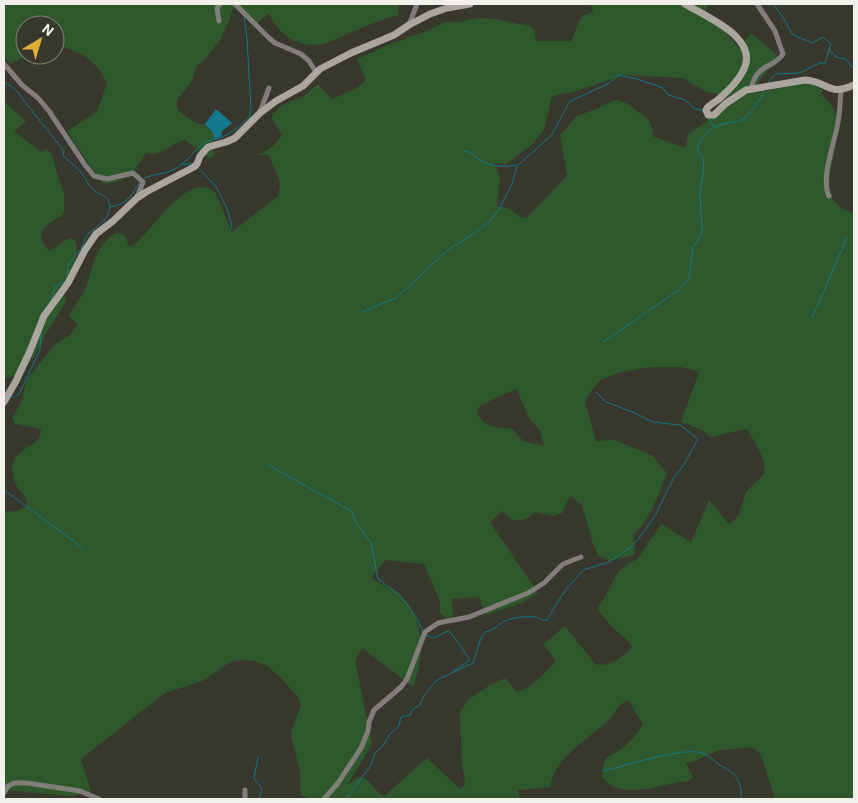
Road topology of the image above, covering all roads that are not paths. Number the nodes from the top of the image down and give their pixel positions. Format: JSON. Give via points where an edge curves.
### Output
{"nodes":[{"id":1,"x":220,"y":4,"type":"edge"},
{"id":2,"x":235,"y":4,"type":"edge"},
{"id":3,"x":417,"y":4,"type":"edge"},
{"id":4,"x":470,"y":4,"type":"edge"},
{"id":5,"x":686,"y":4,"type":"edge"},
{"id":6,"x":757,"y":4,"type":"edge"},
{"id":7,"x":219,"y":21,"type":"dead end"},
{"id":8,"x":409,"y":25,"type":"junction"},
{"id":9,"x":4,"y":64,"type":"edge"},
{"id":10,"x":316,"y":72,"type":"junction"},
{"id":11,"x":854,"y":85,"type":"edge"},
{"id":12,"x":269,"y":88,"type":"dead end"},
{"id":13,"x":751,"y":89,"type":"junction"},
{"id":14,"x":841,"y":90,"type":"junction"},
{"id":15,"x":260,"y":113,"type":"junction"},
{"id":16,"x":144,"y":182,"type":"junction"},
{"id":17,"x":159,"y":184,"type":"junction"},
{"id":18,"x":829,"y":196,"type":"dead end"},
{"id":19,"x":137,"y":198,"type":"junction"},
{"id":20,"x":4,"y":402,"type":"edge"},
{"id":21,"x":581,"y":557,"type":"dead end"},
{"id":22,"x":246,"y":790,"type":"dead end"},
{"id":23,"x":4,"y":793,"type":"edge"},
{"id":24,"x":99,"y":799,"type":"edge"},
{"id":25,"x":245,"y":799,"type":"edge"},
{"id":26,"x":324,"y":799,"type":"edge"}],
"edges":[{"from":1,"to":7,"type":"street","via":[[217,8]]},
{"from":2,"to":10,"type":"street","via":[[274,43],[301,54]]},
{"from":3,"to":8,"type":"street"},
{"from":4,"to":8,"type":"street","via":[[442,10]]},
{"from":5,"to":13,"type":"street","via":[[725,26],[738,39],[746,56],[744,70],[722,96],[709,105],[707,113],[714,115],[740,93]]},
{"from":6,"to":13,"type":"street","via":[[775,31],[783,54],[754,78]]},
{"from":8,"to":10,"type":"street"},
{"from":9,"to":16,"type":"street","via":[[49,110],[94,176],[107,179],[133,173]]},
{"from":10,"to":15,"type":"street","via":[[303,86]]},
{"from":11,"to":14,"type":"street"},
{"from":12,"to":15,"type":"street"},
{"from":13,"to":14,"type":"street","via":[[805,80]]},
{"from":14,"to":18,"type":"street","via":[[839,119],[826,174]]},
{"from":15,"to":17,"type":"street","via":[[235,138],[208,147],[194,167]]},
{"from":16,"to":17,"type":"street"},
{"from":16,"to":19,"type":"street"},
{"from":17,"to":19,"type":"street"},
{"from":19,"to":20,"type":"street","via":[[91,241],[68,283],[44,316]]},
{"from":21,"to":26,"type":"street","via":[[563,564],[544,583],[528,592],[468,617],[438,623],[425,632],[407,679],[374,710],[361,748]]},
{"from":22,"to":25,"type":"street"},
{"from":23,"to":24,"type":"street","via":[[14,783],[27,783],[80,791]]}]}
